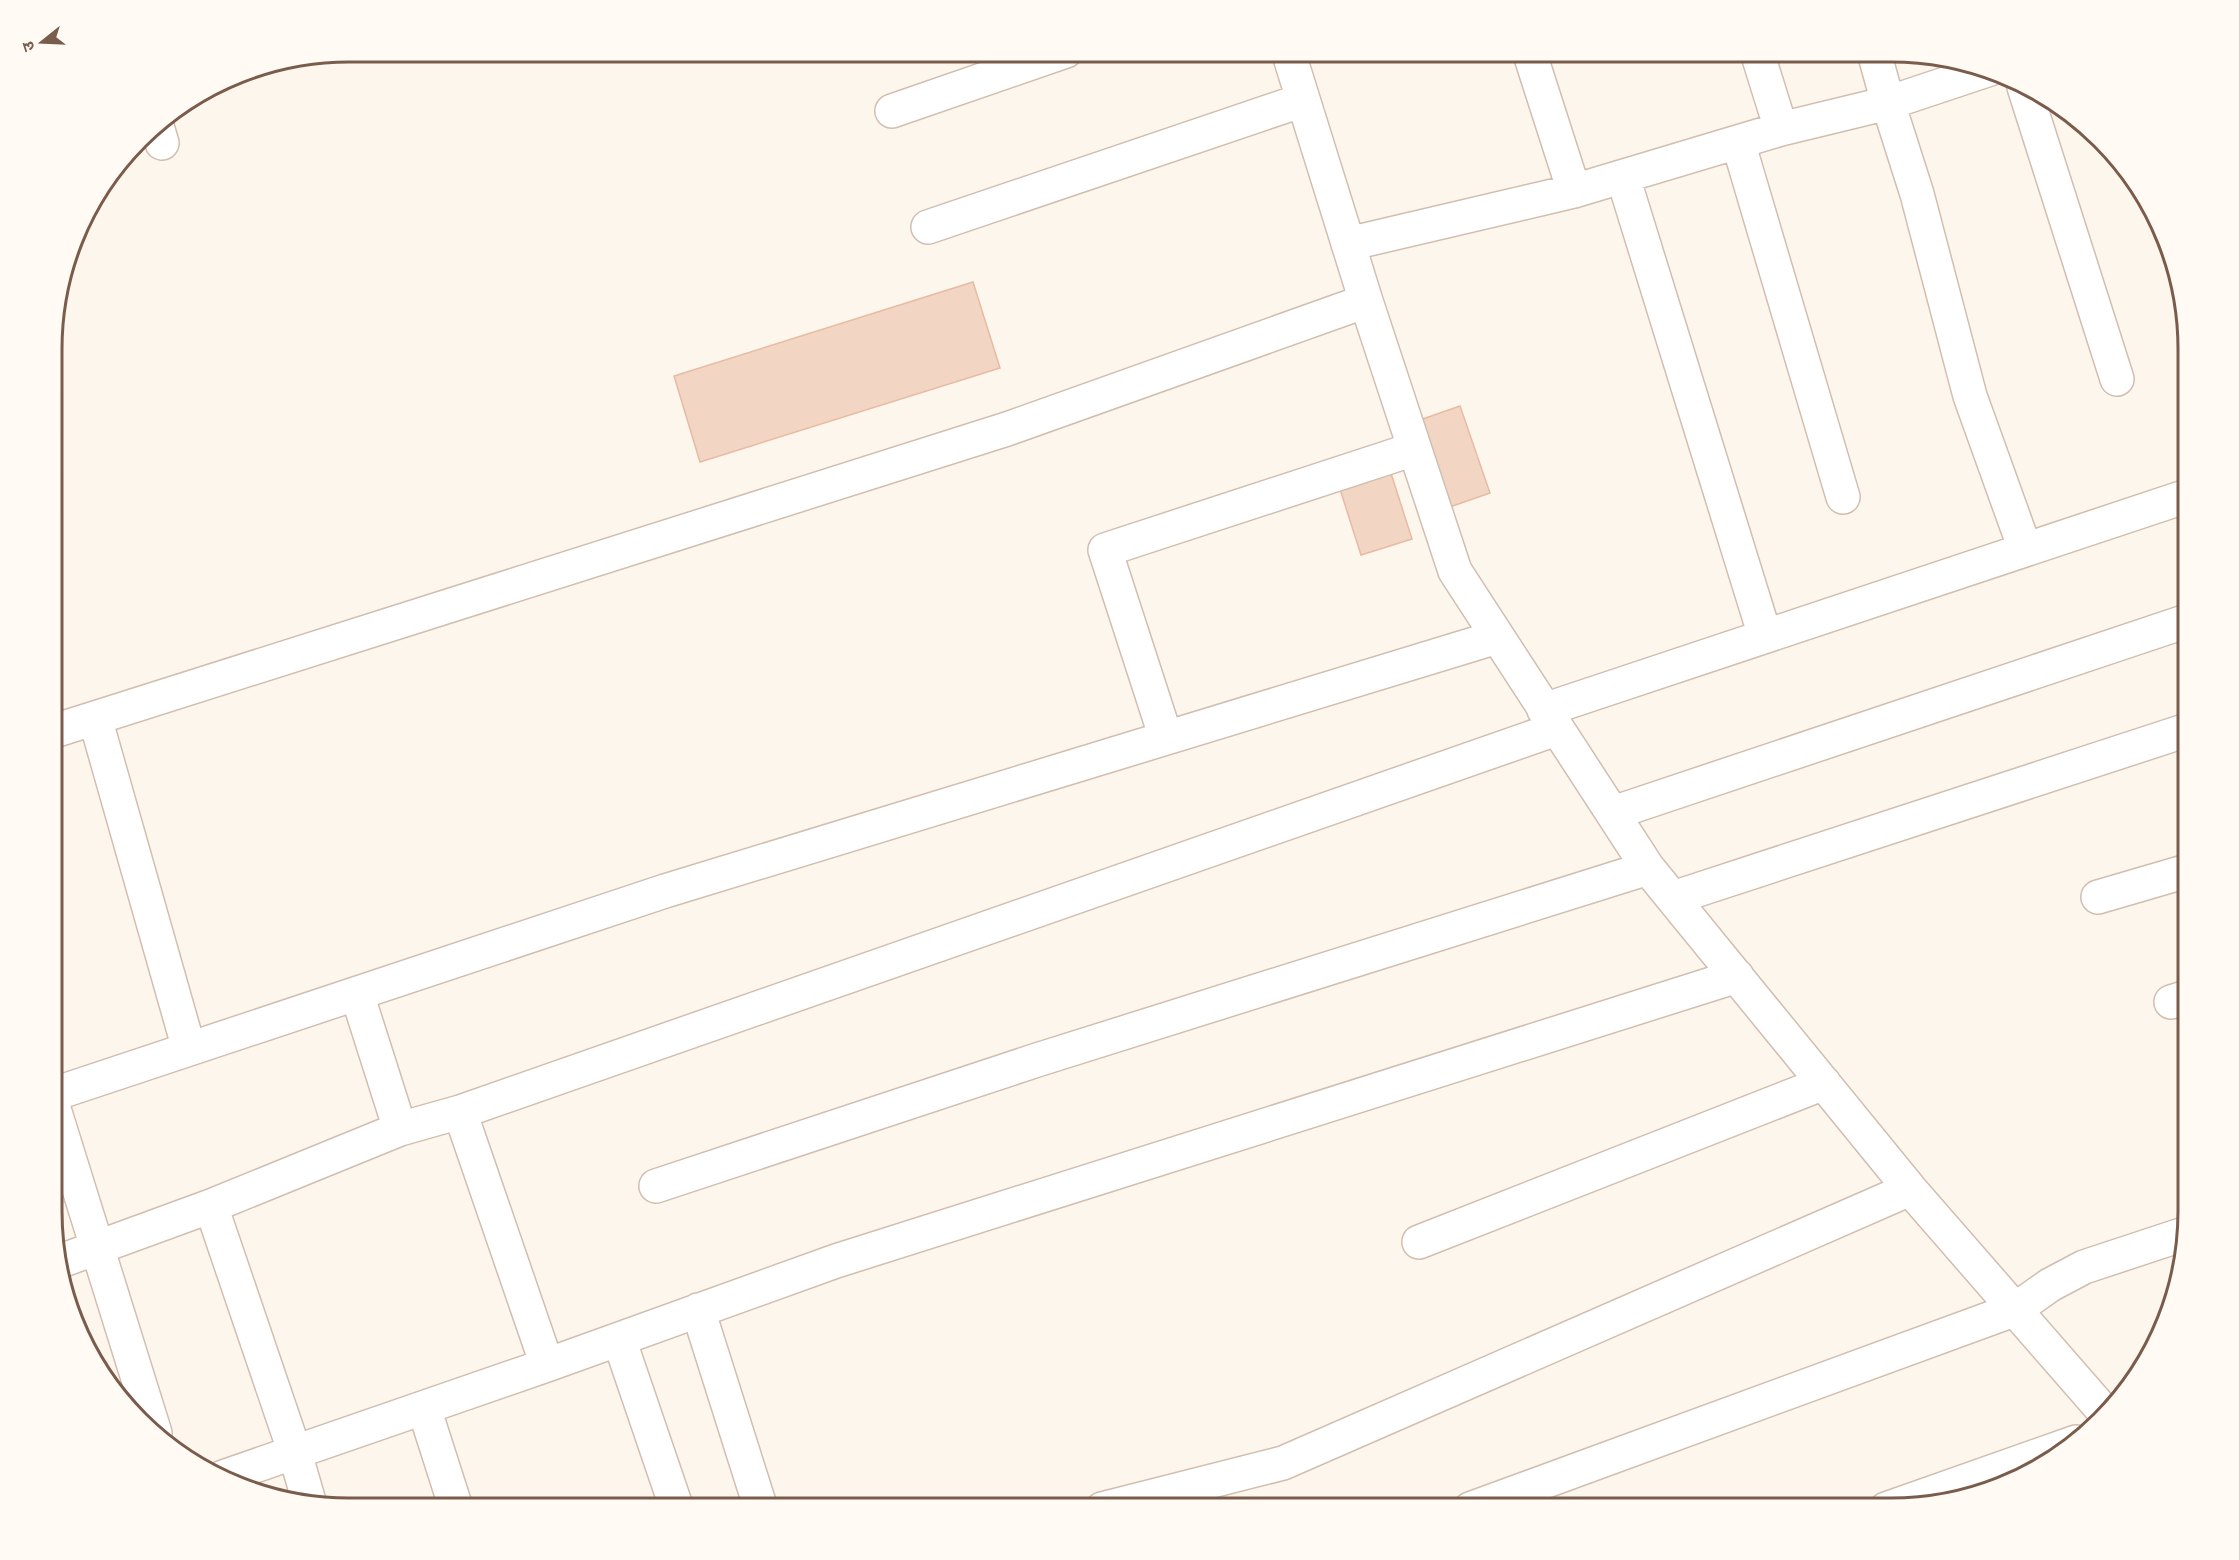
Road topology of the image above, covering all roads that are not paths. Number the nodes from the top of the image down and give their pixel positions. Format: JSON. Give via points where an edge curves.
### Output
{"nodes":[{"id":1,"x":1034,"y":62,"type":"edge"},
{"id":2,"x":1291,"y":62,"type":"edge"},
{"id":3,"x":1533,"y":62,"type":"edge"},
{"id":4,"x":1760,"y":62,"type":"edge"},
{"id":5,"x":1877,"y":62,"type":"edge"},
{"id":6,"x":1974,"y":74,"type":"edge"},
{"id":7,"x":2027,"y":96,"type":"edge"},
{"id":8,"x":1303,"y":100,"type":"junction"},
{"id":9,"x":1888,"y":103,"type":"junction"},
{"id":10,"x":892,"y":111,"type":"dead end"},
{"id":11,"x":1781,"y":129,"type":"junction"},
{"id":12,"x":1738,"y":142,"type":"junction"},
{"id":13,"x":1623,"y":177,"type":"junction"},
{"id":14,"x":1574,"y":191,"type":"junction"},
{"id":15,"x":928,"y":227,"type":"dead end"},
{"id":16,"x":1348,"y":244,"type":"junction"},
{"id":17,"x":1366,"y":301,"type":"junction"},
{"id":18,"x":2116,"y":379,"type":"dead end"},
{"id":19,"x":1414,"y":449,"type":"junction"},
{"id":20,"x":1843,"y":497,"type":"dead end"},
{"id":21,"x":2178,"y":499,"type":"edge"},
{"id":22,"x":2025,"y":549,"type":"junction"},
{"id":23,"x":2178,"y":624,"type":"edge"},
{"id":24,"x":1765,"y":636,"type":"junction"},
{"id":25,"x":1497,"y":637,"type":"junction"},
{"id":26,"x":95,"y":718,"type":"junction"},
{"id":27,"x":1550,"y":719,"type":"junction"},
{"id":28,"x":62,"y":728,"type":"edge"},
{"id":29,"x":2178,"y":733,"type":"edge"},
{"id":30,"x":1166,"y":738,"type":"junction"},
{"id":31,"x":1613,"y":813,"type":"junction"},
{"id":32,"x":1648,"y":868,"type":"junction"},
{"id":33,"x":2178,"y":874,"type":"edge"},
{"id":34,"x":2098,"y":897,"type":"dead end"},
{"id":35,"x":1673,"y":898,"type":"junction"},
{"id":36,"x":1737,"y":976,"type":"junction"},
{"id":37,"x":357,"y":994,"type":"junction"},
{"id":38,"x":189,"y":1049,"type":"junction"},
{"id":39,"x":1824,"y":1083,"type":"junction"},
{"id":40,"x":62,"y":1091,"type":"edge"},
{"id":41,"x":460,"y":1112,"type":"junction"},
{"id":42,"x":400,"y":1129,"type":"junction"},
{"id":43,"x":62,"y":1135,"type":"edge"},
{"id":44,"x":656,"y":1186,"type":"dead end"},
{"id":45,"x":1910,"y":1189,"type":"junction"},
{"id":46,"x":211,"y":1206,"type":"junction"},
{"id":47,"x":2176,"y":1237,"type":"edge"},
{"id":48,"x":1419,"y":1242,"type":"dead end"},
{"id":49,"x":96,"y":1248,"type":"junction"},
{"id":50,"x":66,"y":1259,"type":"edge"},
{"id":51,"x":2016,"y":1309,"type":"junction"},
{"id":52,"x":698,"y":1310,"type":"junction"},
{"id":53,"x":619,"y":1339,"type":"junction"},
{"id":54,"x":547,"y":1365,"type":"junction"},
{"id":55,"x":2100,"y":1407,"type":"edge"},
{"id":56,"x":424,"y":1408,"type":"junction"},
{"id":57,"x":150,"y":1418,"type":"edge"},
{"id":58,"x":295,"y":1453,"type":"junction"},
{"id":59,"x":2046,"y":1453,"type":"edge"},
{"id":60,"x":232,"y":1474,"type":"edge"},
{"id":61,"x":307,"y":1495,"type":"edge"},
{"id":62,"x":1921,"y":1497,"type":"edge"},
{"id":63,"x":453,"y":1498,"type":"edge"},
{"id":64,"x":673,"y":1498,"type":"edge"},
{"id":65,"x":758,"y":1498,"type":"edge"},
{"id":66,"x":1145,"y":1498,"type":"edge"},
{"id":67,"x":1500,"y":1498,"type":"edge"}],
"edges":[{"from":1,"to":10,"type":"street"},
{"from":2,"to":8,"type":"street"},
{"from":3,"to":14,"type":"street"},
{"from":4,"to":11,"type":"street"},
{"from":5,"to":9,"type":"street"},
{"from":6,"to":9,"type":"street"},
{"from":7,"to":18,"type":"street"},
{"from":8,"to":15,"type":"street"},
{"from":8,"to":16,"type":"street"},
{"from":9,"to":11,"type":"street"},
{"from":9,"to":22,"type":"street","via":[[1917,194],[1970,396]]},
{"from":11,"to":12,"type":"street"},
{"from":12,"to":13,"type":"street"},
{"from":12,"to":20,"type":"street"},
{"from":13,"to":14,"type":"street"},
{"from":13,"to":24,"type":"street"},
{"from":14,"to":16,"type":"street"},
{"from":16,"to":17,"type":"street"},
{"from":17,"to":19,"type":"street"},
{"from":17,"to":26,"type":"street","via":[[1007,429]]},
{"from":19,"to":25,"type":"street","via":[[1455,572]]},
{"from":19,"to":30,"type":"street","via":[[1105,550]]},
{"from":21,"to":22,"type":"street"},
{"from":22,"to":24,"type":"street"},
{"from":23,"to":31,"type":"street"},
{"from":24,"to":27,"type":"street"},
{"from":25,"to":27,"type":"street"},
{"from":25,"to":30,"type":"street"},
{"from":26,"to":28,"type":"street"},
{"from":26,"to":38,"type":"street"},
{"from":27,"to":31,"type":"street"},
{"from":27,"to":41,"type":"street"},
{"from":29,"to":35,"type":"street"},
{"from":30,"to":37,"type":"street","via":[[665,891]]},
{"from":31,"to":32,"type":"street"},
{"from":32,"to":35,"type":"street"},
{"from":32,"to":44,"type":"street","via":[[1036,1060]]},
{"from":33,"to":34,"type":"street"},
{"from":35,"to":36,"type":"street"},
{"from":36,"to":39,"type":"street"},
{"from":36,"to":52,"type":"street","via":[[836,1261]]},
{"from":37,"to":38,"type":"street"},
{"from":37,"to":42,"type":"street"},
{"from":38,"to":40,"type":"street"},
{"from":39,"to":45,"type":"street"},
{"from":39,"to":48,"type":"street"},
{"from":41,"to":42,"type":"street"},
{"from":41,"to":54,"type":"street"},
{"from":42,"to":46,"type":"street"},
{"from":43,"to":49,"type":"street"},
{"from":45,"to":51,"type":"street"},
{"from":45,"to":66,"type":"street","via":[[1283,1463]]},
{"from":46,"to":49,"type":"street"},
{"from":46,"to":58,"type":"street"},
{"from":47,"to":51,"type":"street","via":[[2084,1267]]},
{"from":49,"to":50,"type":"street"},
{"from":49,"to":57,"type":"street"},
{"from":51,"to":55,"type":"street"},
{"from":51,"to":67,"type":"street"},
{"from":52,"to":53,"type":"street"},
{"from":52,"to":65,"type":"street"},
{"from":53,"to":54,"type":"street"},
{"from":53,"to":64,"type":"street"},
{"from":54,"to":56,"type":"street"},
{"from":56,"to":58,"type":"street"},
{"from":56,"to":63,"type":"street"},
{"from":58,"to":60,"type":"street"},
{"from":58,"to":61,"type":"street"},
{"from":59,"to":62,"type":"street"}]}
